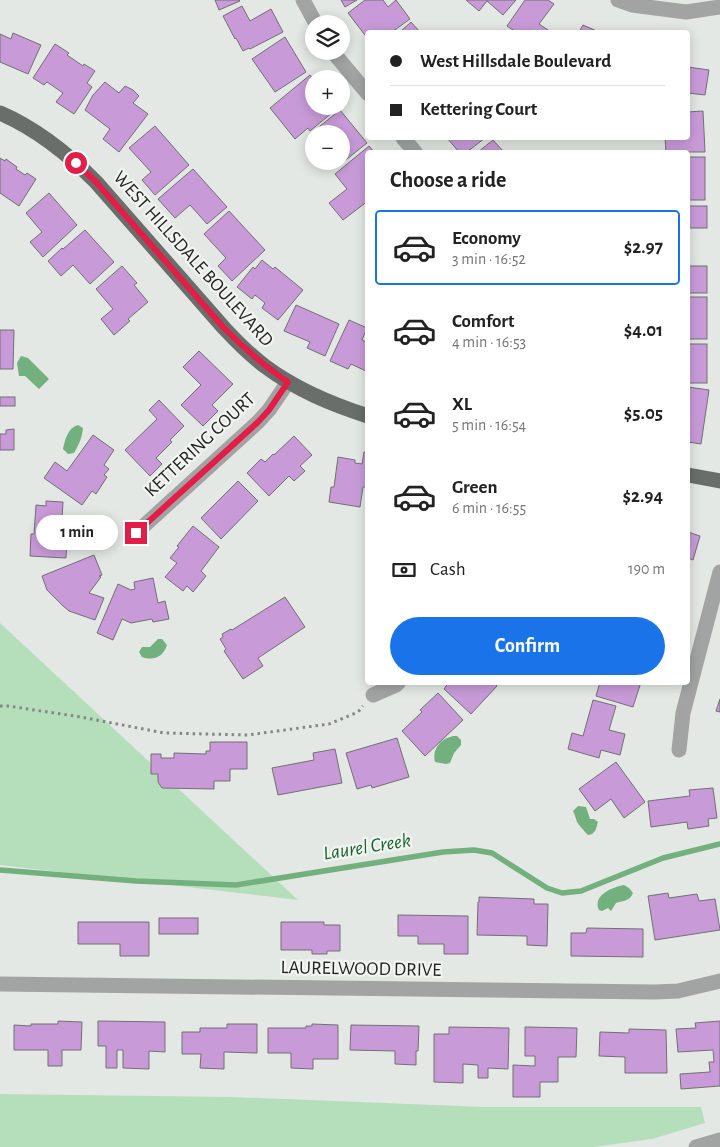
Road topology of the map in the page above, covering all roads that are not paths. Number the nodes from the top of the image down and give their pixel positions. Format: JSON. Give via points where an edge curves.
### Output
{"nodes":[{"id":1,"x":303,"y":0,"type":"edge"},
{"id":2,"x":618,"y":0,"type":"edge"},
{"id":3,"x":720,"y":7,"type":"edge"},
{"id":4,"x":311,"y":15,"type":"edge"},
{"id":5,"x":340,"y":60,"type":"edge"},
{"id":6,"x":365,"y":90,"type":"edge"},
{"id":7,"x":0,"y":113,"type":"edge"},
{"id":8,"x":404,"y":140,"type":"edge"},
{"id":9,"x":413,"y":150,"type":"edge"},
{"id":10,"x":288,"y":382,"type":"junction"},
{"id":11,"x":365,"y":415,"type":"edge"},
{"id":12,"x":690,"y":475,"type":"edge"},
{"id":13,"x":720,"y":481,"type":"edge"},
{"id":14,"x":136,"y":533,"type":"dead end"},
{"id":15,"x":720,"y":572,"type":"edge"},
{"id":16,"x":397,"y":685,"type":"edge"},
{"id":17,"x":373,"y":695,"type":"road end"},
{"id":18,"x":679,"y":750,"type":"dead end"},
{"id":19,"x":720,"y":981,"type":"edge"},
{"id":20,"x":0,"y":984,"type":"edge"},
{"id":21,"x":720,"y":1140,"type":"edge"},
{"id":22,"x":696,"y":1147,"type":"edge"}],
"edges":[{"from":1,"to":4,"type":"street"},
{"from":2,"to":3,"type":"street","via":[[686,12]]},
{"from":5,"to":6,"type":"street"},
{"from":7,"to":10,"type":"main road","name":"WEST HILLSDALE BOULEVARD","via":[[53,144],[76,163],[224,328],[265,366]]},
{"from":8,"to":9,"type":"street"},
{"from":10,"to":11,"type":"main road","name":"WEST HILLSDALE BOULEVARD","via":[[312,396]]},
{"from":10,"to":14,"type":"street","name":"KETTERING COURT","via":[[258,422]]},
{"from":12,"to":13,"type":"main road"},
{"from":15,"to":18,"type":"street","via":[[683,713]]},
{"from":16,"to":17,"type":"street"},
{"from":19,"to":20,"type":"street","name":"LAURELWOOD DRIVE","via":[[678,991],[655,992]]},
{"from":21,"to":22,"type":"street"}]}
